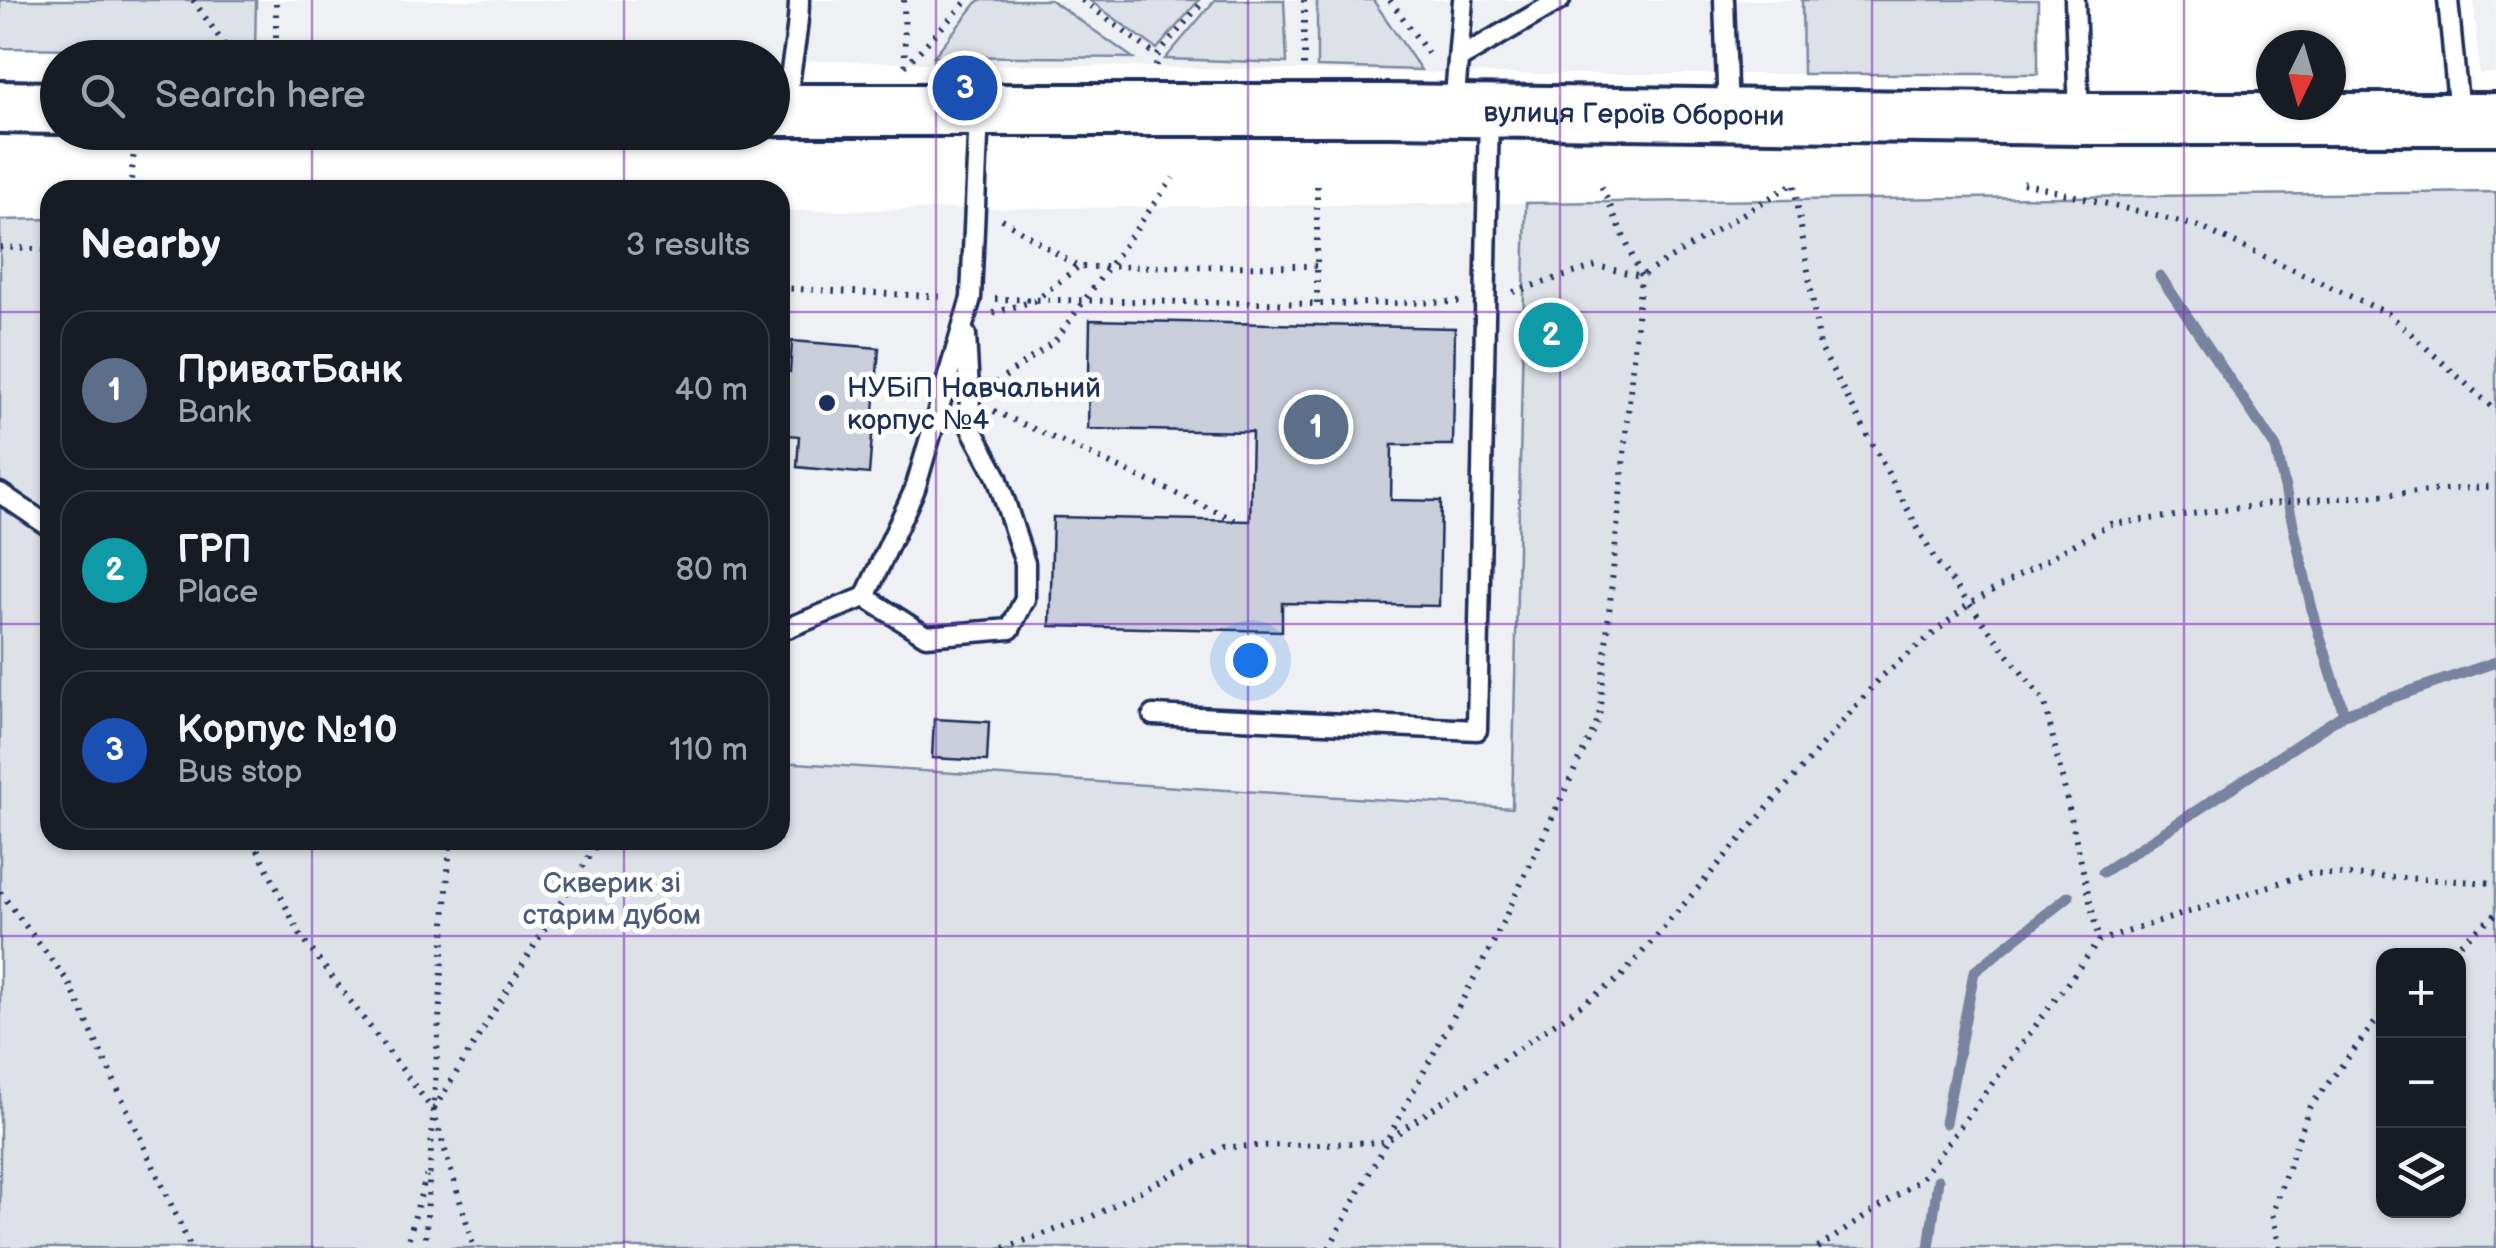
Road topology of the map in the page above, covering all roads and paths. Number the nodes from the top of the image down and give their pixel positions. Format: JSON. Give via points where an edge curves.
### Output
{"nodes":[{"id":1,"x":193,"y":0,"type":"edge"},
{"id":2,"x":276,"y":0,"type":"edge"},
{"id":3,"x":799,"y":0,"type":"edge"},
{"id":4,"x":904,"y":0,"type":"edge"},
{"id":5,"x":968,"y":0,"type":"edge"},
{"id":6,"x":1082,"y":0,"type":"edge"},
{"id":7,"x":1204,"y":0,"type":"edge"},
{"id":8,"x":1304,"y":0,"type":"edge"},
{"id":9,"x":1390,"y":0,"type":"edge"},
{"id":10,"x":1463,"y":0,"type":"edge"},
{"id":11,"x":1560,"y":0,"type":"edge"},
{"id":12,"x":1724,"y":0,"type":"edge"},
{"id":13,"x":2074,"y":0,"type":"edge"},
{"id":14,"x":2448,"y":0,"type":"edge"},
{"id":15,"x":220,"y":40,"type":"edge"},
{"id":16,"x":276,"y":40,"type":"edge"},
{"id":17,"x":1458,"y":58,"type":"junction"},
{"id":18,"x":905,"y":66,"type":"junction"},
{"id":19,"x":790,"y":71,"type":"edge"},
{"id":20,"x":905,"y":78,"type":"dead end"},
{"id":21,"x":1304,"y":79,"type":"dead end"},
{"id":22,"x":1466,"y":101,"type":"junction"},
{"id":23,"x":0,"y":107,"type":"edge"},
{"id":24,"x":40,"y":108,"type":"edge"},
{"id":25,"x":790,"y":110,"type":"edge"},
{"id":26,"x":979,"y":110,"type":"junction"},
{"id":27,"x":1728,"y":114,"type":"junction"},
{"id":28,"x":2079,"y":119,"type":"junction"},
{"id":29,"x":2478,"y":119,"type":"edge"},
{"id":30,"x":134,"y":150,"type":"edge"},
{"id":31,"x":1173,"y":178,"type":"dead end"},
{"id":32,"x":131,"y":180,"type":"edge"},
{"id":33,"x":1317,"y":180,"type":"dead end"},
{"id":34,"x":1600,"y":183,"type":"dead end"},
{"id":35,"x":2023,"y":183,"type":"dead end"},
{"id":36,"x":974,"y":202,"type":"junction"},
{"id":37,"x":0,"y":247,"type":"edge"},
{"id":38,"x":40,"y":249,"type":"edge"},
{"id":39,"x":1317,"y":266,"type":"junction"},
{"id":40,"x":1078,"y":267,"type":"junction"},
{"id":41,"x":1109,"y":267,"type":"junction"},
{"id":42,"x":1640,"y":276,"type":"junction"},
{"id":43,"x":790,"y":289,"type":"edge"},
{"id":44,"x":971,"y":298,"type":"junction"},
{"id":45,"x":1034,"y":301,"type":"junction"},
{"id":46,"x":1484,"y":301,"type":"junction"},
{"id":47,"x":1083,"y":302,"type":"junction"},
{"id":48,"x":1317,"y":304,"type":"junction"},
{"id":49,"x":964,"y":321,"type":"junction"},
{"id":50,"x":970,"y":401,"type":"junction"},
{"id":51,"x":2496,"y":411,"type":"edge"},
{"id":52,"x":2496,"y":486,"type":"edge"},
{"id":53,"x":0,"y":493,"type":"edge"},
{"id":54,"x":40,"y":520,"type":"edge"},
{"id":55,"x":1235,"y":520,"type":"dead end"},
{"id":56,"x":865,"y":598,"type":"junction"},
{"id":57,"x":1969,"y":604,"type":"junction"},
{"id":58,"x":790,"y":627,"type":"edge"},
{"id":59,"x":1153,"y":715,"type":"dead end"},
{"id":60,"x":258,"y":850,"type":"edge"},
{"id":61,"x":449,"y":850,"type":"edge"},
{"id":62,"x":593,"y":850,"type":"edge"},
{"id":63,"x":2496,"y":882,"type":"edge"},
{"id":64,"x":0,"y":892,"type":"edge"},
{"id":65,"x":2496,"y":914,"type":"edge"},
{"id":66,"x":2099,"y":941,"type":"junction"},
{"id":67,"x":2454,"y":948,"type":"edge"},
{"id":68,"x":2376,"y":1021,"type":"edge"},
{"id":69,"x":433,"y":1110,"type":"junction"},
{"id":70,"x":1385,"y":1142,"type":"junction"},
{"id":71,"x":430,"y":1160,"type":"junction"},
{"id":72,"x":191,"y":1248,"type":"edge"},
{"id":73,"x":406,"y":1248,"type":"edge"},
{"id":74,"x":426,"y":1248,"type":"edge"},
{"id":75,"x":474,"y":1248,"type":"edge"},
{"id":76,"x":1004,"y":1248,"type":"edge"},
{"id":77,"x":1328,"y":1248,"type":"edge"},
{"id":78,"x":1818,"y":1248,"type":"edge"},
{"id":79,"x":2280,"y":1248,"type":"edge"}],
"edges":[{"from":1,"to":15,"type":"path"},
{"from":2,"to":16,"type":"path"},
{"from":3,"to":19,"type":"lane"},
{"from":4,"to":18,"type":"path"},
{"from":5,"to":18,"type":"path"},
{"from":6,"to":7,"type":"path","via":[[1157,56]]},
{"from":8,"to":21,"type":"path"},
{"from":9,"to":22,"type":"path"},
{"from":10,"to":17,"type":"lane"},
{"from":11,"to":17,"type":"lane"},
{"from":12,"to":27,"type":"lane"},
{"from":13,"to":28,"type":"lane"},
{"from":14,"to":29,"type":"lane"},
{"from":17,"to":22,"type":"lane"},
{"from":18,"to":20,"type":"path"},
{"from":22,"to":26,"type":"street","name":"вулиця Героїв Оборони"},
{"from":22,"to":27,"type":"street","name":"вулиця Героїв Оборони"},
{"from":22,"to":46,"type":"lane"},
{"from":23,"to":24,"type":"street"},
{"from":25,"to":26,"type":"street","name":"вулиця Героїв Оборони"},
{"from":26,"to":36,"type":"lane"},
{"from":27,"to":28,"type":"street","name":"вулиця Героїв Оборони"},
{"from":28,"to":29,"type":"street","name":"вулиця Героїв Оборони"},
{"from":30,"to":32,"type":"path"},
{"from":31,"to":41,"type":"path"},
{"from":33,"to":39,"type":"path"},
{"from":34,"to":42,"type":"path"},
{"from":35,"to":51,"type":"path","via":[[2200,227],[2389,314]]},
{"from":36,"to":40,"type":"path"},
{"from":36,"to":44,"type":"lane"},
{"from":37,"to":38,"type":"path"},
{"from":39,"to":41,"type":"path"},
{"from":39,"to":48,"type":"path"},
{"from":40,"to":41,"type":"path"},
{"from":40,"to":45,"type":"path"},
{"from":41,"to":47,"type":"path"},
{"from":42,"to":46,"type":"path","via":[[1596,266]]},
{"from":42,"to":57,"type":"path","via":[[1794,183],[1820,347],[1934,558]]},
{"from":42,"to":70,"type":"path","via":[[1599,718],[1494,940]]},
{"from":43,"to":44,"type":"path"},
{"from":44,"to":45,"type":"path"},
{"from":44,"to":49,"type":"lane"},
{"from":45,"to":47,"type":"path"},
{"from":45,"to":49,"type":"path"},
{"from":46,"to":48,"type":"path"},
{"from":46,"to":59,"type":"lane","via":[[1477,730]]},
{"from":47,"to":48,"type":"path"},
{"from":47,"to":50,"type":"path","via":[[1056,341]]},
{"from":49,"to":50,"type":"lane"},
{"from":49,"to":56,"type":"lane","via":[[915,489]]},
{"from":50,"to":55,"type":"path"},
{"from":50,"to":56,"type":"lane","via":[[972,428],[1025,562],[1025,599],[1010,628],[926,636]]},
{"from":52,"to":57,"type":"path","via":[[2110,524]]},
{"from":53,"to":54,"type":"lane"},
{"from":56,"to":58,"type":"lane"},
{"from":57,"to":66,"type":"path","via":[[2045,703]]},
{"from":57,"to":70,"type":"path","via":[[1881,678],[1620,978]]},
{"from":60,"to":69,"type":"path","via":[[300,935]]},
{"from":61,"to":69,"type":"path"},
{"from":62,"to":69,"type":"path"},
{"from":63,"to":66,"type":"path","via":[[2310,873]]},
{"from":64,"to":72,"type":"path","via":[[69,983]]},
{"from":65,"to":67,"type":"path"},
{"from":66,"to":78,"type":"path","via":[[1920,1180]]},
{"from":68,"to":79,"type":"path","via":[[2309,1108],[2272,1214]]},
{"from":69,"to":71,"type":"path"},
{"from":69,"to":75,"type":"path"},
{"from":70,"to":76,"type":"path","via":[[1224,1147],[1089,1218]]},
{"from":70,"to":77,"type":"path"},
{"from":71,"to":73,"type":"path"},
{"from":71,"to":74,"type":"path"}]}
